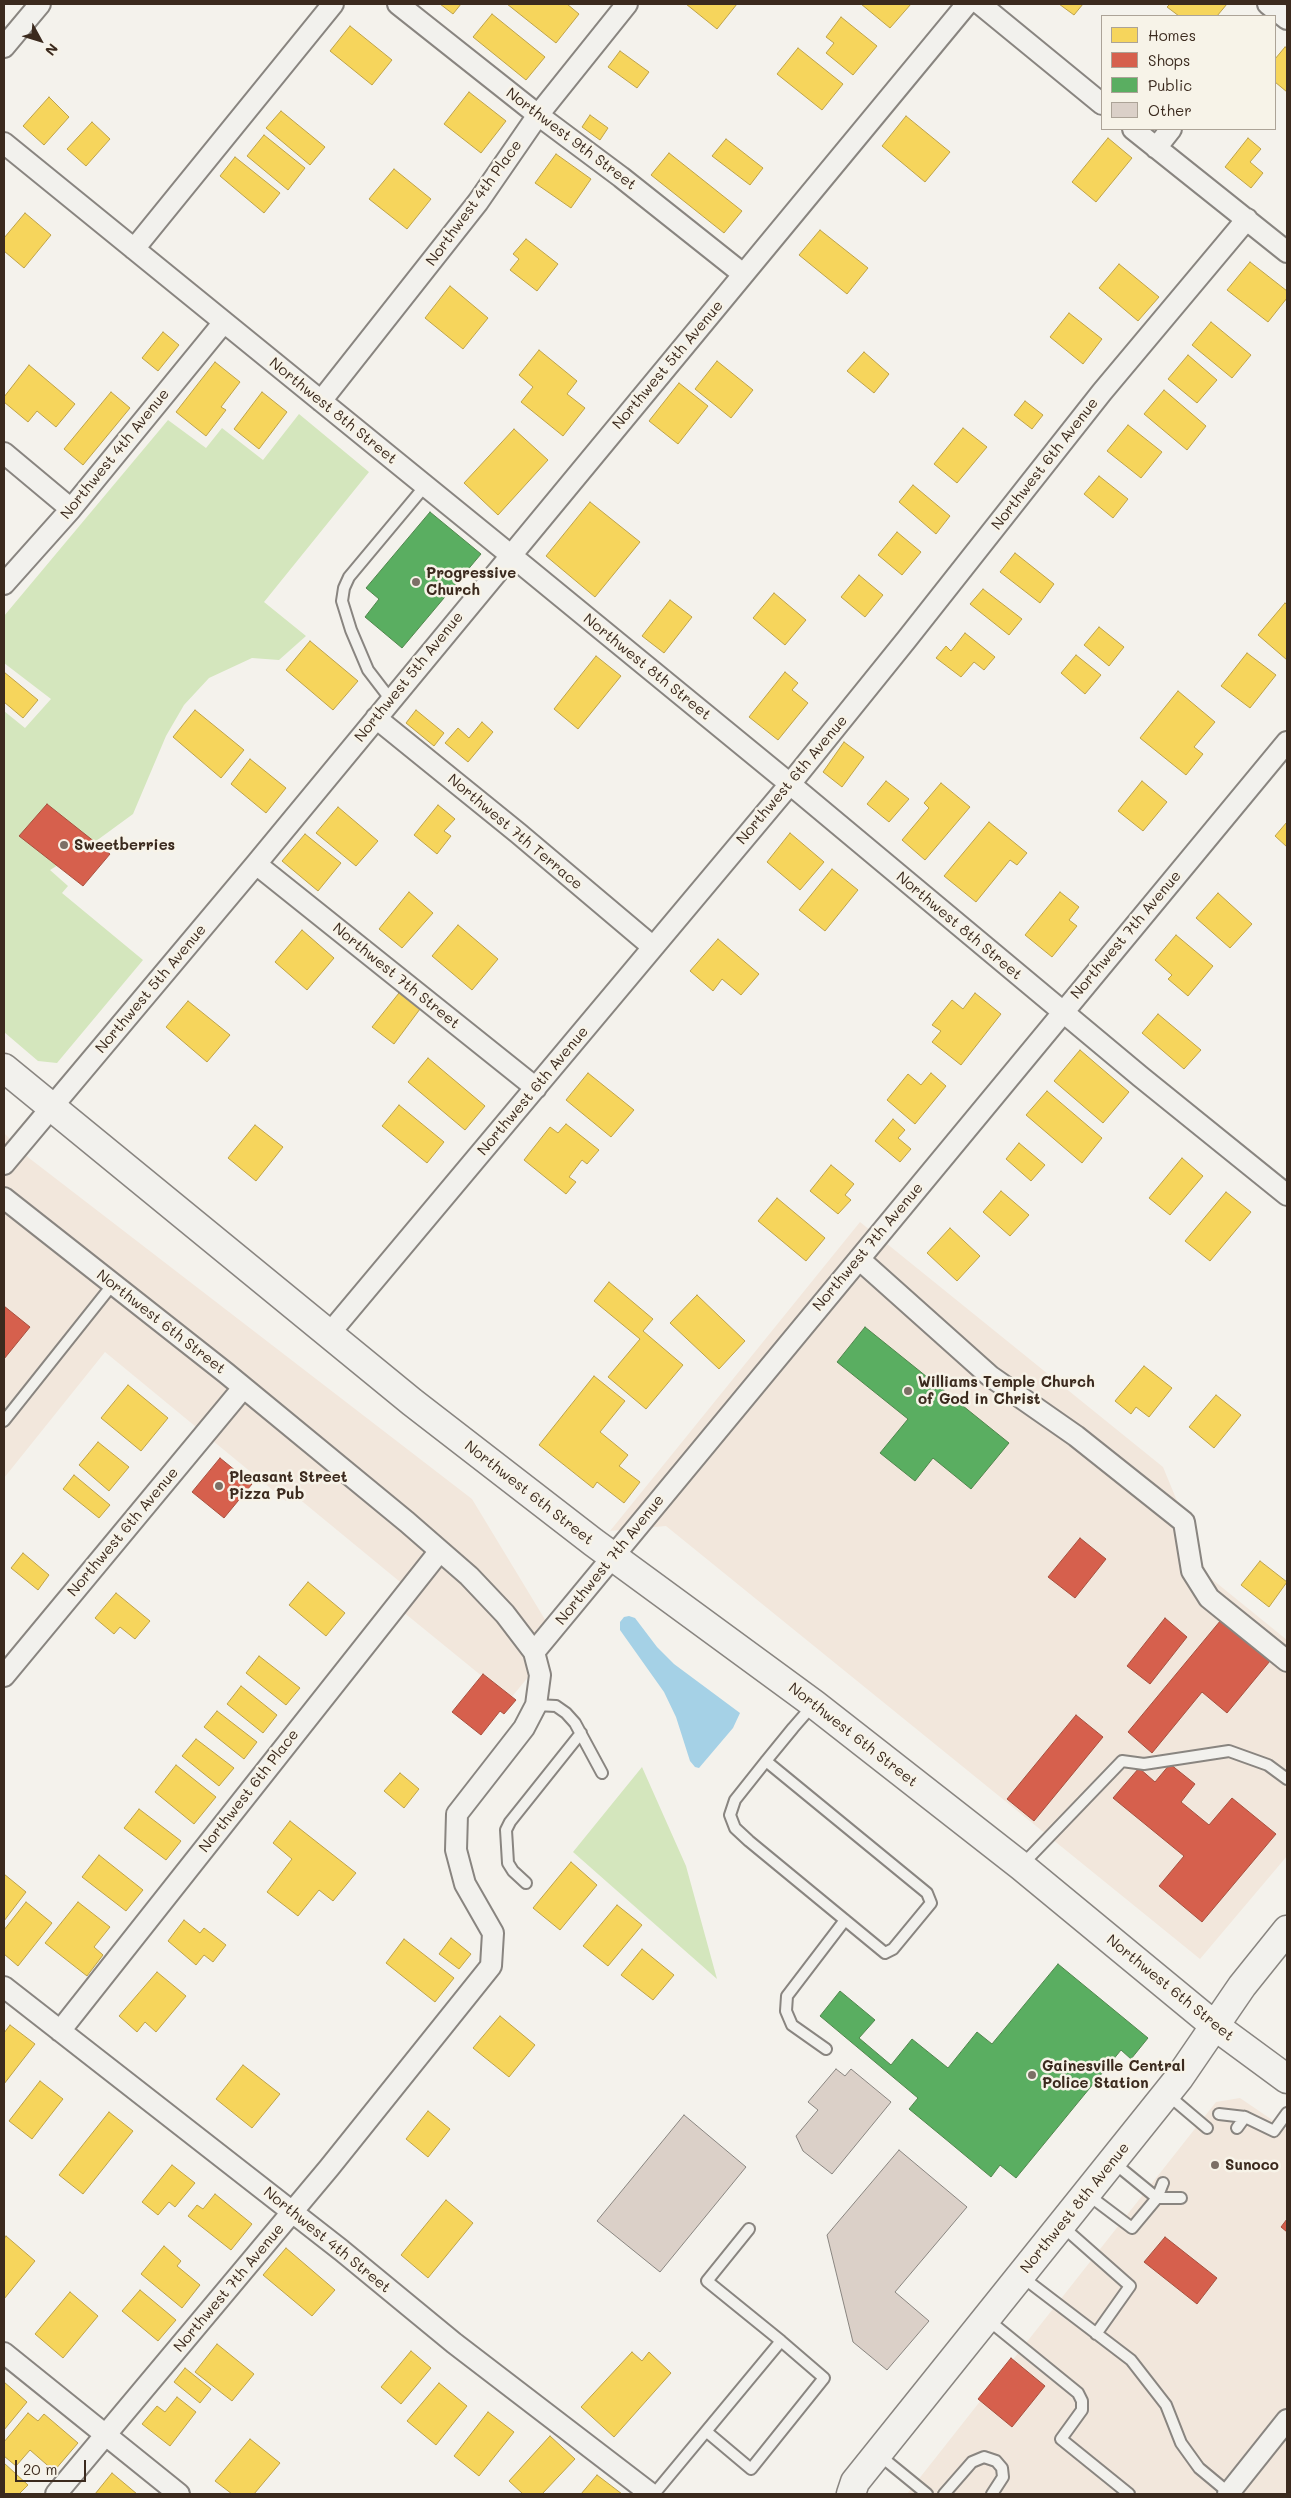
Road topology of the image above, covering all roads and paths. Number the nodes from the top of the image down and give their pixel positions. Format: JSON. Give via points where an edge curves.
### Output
{"nodes":[{"id":1,"x":40,"y":4,"type":"edge"},
{"id":2,"x":333,"y":4,"type":"edge"},
{"id":3,"x":398,"y":4,"type":"edge"},
{"id":4,"x":627,"y":4,"type":"edge"},
{"id":5,"x":966,"y":4,"type":"edge"},
{"id":6,"x":980,"y":4,"type":"edge"},
{"id":7,"x":1267,"y":7,"type":"edge"},
{"id":8,"x":1287,"y":19,"type":"edge"},
{"id":9,"x":4,"y":47,"type":"edge"},
{"id":10,"x":1101,"y":103,"type":"edge"},
{"id":11,"x":538,"y":116,"type":"junction"},
{"id":12,"x":1134,"y":130,"type":"edge"},
{"id":13,"x":1170,"y":130,"type":"edge"},
{"id":14,"x":4,"y":143,"type":"edge"},
{"id":15,"x":1156,"y":148,"type":"junction"},
{"id":16,"x":1248,"y":219,"type":"junction"},
{"id":17,"x":134,"y":249,"type":"junction"},
{"id":18,"x":1287,"y":252,"type":"edge"},
{"id":19,"x":743,"y":274,"type":"junction"},
{"id":20,"x":224,"y":322,"type":"junction"},
{"id":21,"x":321,"y":401,"type":"junction"},
{"id":22,"x":4,"y":454,"type":"edge"},
{"id":23,"x":426,"y":486,"type":"junction"},
{"id":24,"x":71,"y":509,"type":"junction"},
{"id":25,"x":510,"y":555,"type":"junction"},
{"id":26,"x":4,"y":584,"type":"edge"},
{"id":27,"x":390,"y":700,"type":"junction"},
{"id":28,"x":376,"y":718,"type":"junction"},
{"id":29,"x":1287,"y":742,"type":"edge"},
{"id":30,"x":790,"y":784,"type":"junction"},
{"id":31,"x":256,"y":864,"type":"junction"},
{"id":32,"x":653,"y":947,"type":"junction"},
{"id":33,"x":1062,"y":1012,"type":"junction"},
{"id":34,"x":4,"y":1068,"type":"edge"},
{"id":35,"x":536,"y":1088,"type":"junction"},
{"id":36,"x":52,"y":1107,"type":"junction"},
{"id":37,"x":4,"y":1164,"type":"edge"},
{"id":38,"x":1287,"y":1195,"type":"edge"},
{"id":39,"x":4,"y":1198,"type":"edge"},
{"id":40,"x":859,"y":1259,"type":"junction"},
{"id":41,"x":113,"y":1284,"type":"junction"},
{"id":42,"x":329,"y":1334,"type":"junction"},
{"id":43,"x":243,"y":1388,"type":"junction"},
{"id":44,"x":4,"y":1421,"type":"edge"},
{"id":45,"x":439,"y":1552,"type":"junction"},
{"id":46,"x":614,"y":1557,"type":"junction"},
{"id":47,"x":534,"y":1652,"type":"junction"},
{"id":48,"x":1287,"y":1661,"type":"edge"},
{"id":49,"x":4,"y":1676,"type":"edge"},
{"id":50,"x":814,"y":1704,"type":"junction"},
{"id":51,"x":536,"y":1705,"type":"junction"},
{"id":52,"x":580,"y":1733,"type":"junction"},
{"id":53,"x":766,"y":1761,"type":"junction"},
{"id":54,"x":602,"y":1773,"type":"dead end"},
{"id":55,"x":1287,"y":1779,"type":"edge"},
{"id":56,"x":1021,"y":1866,"type":"junction"},
{"id":57,"x":526,"y":1883,"type":"dead end"},
{"id":58,"x":845,"y":1920,"type":"junction"},
{"id":59,"x":1287,"y":1930,"type":"edge"},
{"id":60,"x":4,"y":1987,"type":"edge"},
{"id":61,"x":1215,"y":2026,"type":"junction"},
{"id":62,"x":60,"y":2031,"type":"junction"},
{"id":63,"x":826,"y":2049,"type":"dead end"},
{"id":64,"x":1287,"y":2079,"type":"edge"},
{"id":65,"x":1166,"y":2094,"type":"junction"},
{"id":66,"x":1287,"y":2113,"type":"edge"},
{"id":67,"x":1219,"y":2114,"type":"dead end"},
{"id":68,"x":1245,"y":2116,"type":"junction"},
{"id":69,"x":1207,"y":2128,"type":"dead end"},
{"id":70,"x":1237,"y":2128,"type":"dead end"},
{"id":71,"x":1112,"y":2161,"type":"junction"},
{"id":72,"x":1163,"y":2183,"type":"dead end"},
{"id":73,"x":1086,"y":2194,"type":"junction"},
{"id":74,"x":1157,"y":2198,"type":"junction"},
{"id":75,"x":1181,"y":2198,"type":"dead end"},
{"id":76,"x":292,"y":2212,"type":"junction"},
{"id":77,"x":1061,"y":2225,"type":"junction"},
{"id":78,"x":749,"y":2229,"type":"dead end"},
{"id":79,"x":1020,"y":2276,"type":"junction"},
{"id":80,"x":986,"y":2319,"type":"junction"},
{"id":81,"x":1096,"y":2334,"type":"junction"},
{"id":82,"x":781,"y":2341,"type":"junction"},
{"id":83,"x":4,"y":2353,"type":"edge"},
{"id":84,"x":1287,"y":2420,"type":"edge"},
{"id":85,"x":707,"y":2432,"type":"junction"},
{"id":86,"x":105,"y":2435,"type":"junction"},
{"id":87,"x":878,"y":2454,"type":"junction"},
{"id":88,"x":846,"y":2490,"type":"edge"},
{"id":89,"x":56,"y":2494,"type":"edge"},
{"id":90,"x":179,"y":2494,"type":"edge"},
{"id":91,"x":652,"y":2494,"type":"edge"},
{"id":92,"x":927,"y":2494,"type":"edge"},
{"id":93,"x":944,"y":2494,"type":"edge"},
{"id":94,"x":992,"y":2494,"type":"edge"},
{"id":95,"x":1129,"y":2494,"type":"edge"},
{"id":96,"x":1229,"y":2494,"type":"edge"}],
"edges":[{"from":1,"to":9,"type":"street"},
{"from":2,"to":17,"type":"street"},
{"from":3,"to":11,"type":"street","name":"Northwest 9th Street"},
{"from":4,"to":11,"type":"street","name":"Northwest 4th Place"},
{"from":5,"to":19,"type":"street","name":"Northwest 5th Avenue"},
{"from":6,"to":10,"type":"street"},
{"from":7,"to":8,"type":"street"},
{"from":11,"to":19,"type":"street","name":"Northwest 9th Street"},
{"from":11,"to":21,"type":"street","name":"Northwest 4th Place","via":[[478,202]]},
{"from":12,"to":15,"type":"street"},
{"from":13,"to":15,"type":"street"},
{"from":14,"to":17,"type":"street","name":"Northwest 8th Street"},
{"from":15,"to":16,"type":"street"},
{"from":16,"to":18,"type":"street"},
{"from":16,"to":30,"type":"street","name":"Northwest 6th Avenue","via":[[1102,392]]},
{"from":17,"to":20,"type":"street","name":"Northwest 8th Street"},
{"from":19,"to":25,"type":"street","name":"Northwest 5th Avenue"},
{"from":20,"to":21,"type":"street","name":"Northwest 8th Street"},
{"from":20,"to":24,"type":"street","name":"Northwest 4th Avenue"},
{"from":21,"to":23,"type":"street","name":"Northwest 8th Street"},
{"from":22,"to":24,"type":"street"},
{"from":23,"to":25,"type":"street","name":"Northwest 8th Street"},
{"from":23,"to":27,"type":"lane","via":[[344,588],[342,601],[351,630],[368,670]]},
{"from":24,"to":26,"type":"street","name":"Northwest 4th Avenue"},
{"from":25,"to":27,"type":"street","name":"Northwest 5th Avenue"},
{"from":25,"to":30,"type":"street","name":"Northwest 8th Street"},
{"from":27,"to":28,"type":"street","name":"Northwest 5th Avenue"},
{"from":28,"to":31,"type":"street","name":"Northwest 5th Avenue"},
{"from":28,"to":32,"type":"street","name":"Northwest 7th Terrace"},
{"from":29,"to":33,"type":"street","name":"Northwest 7th Avenue"},
{"from":30,"to":32,"type":"street","name":"Northwest 6th Avenue"},
{"from":30,"to":33,"type":"street","name":"Northwest 8th Street"},
{"from":31,"to":35,"type":"street","name":"Northwest 7th Street"},
{"from":31,"to":36,"type":"street","name":"Northwest 5th Avenue"},
{"from":32,"to":35,"type":"street","name":"Northwest 6th Avenue"},
{"from":33,"to":38,"type":"street","name":"Northwest 8th Street"},
{"from":33,"to":40,"type":"street","name":"Northwest 7th Avenue"},
{"from":34,"to":36,"type":"street","name":"Northwest 6th Street"},
{"from":35,"to":42,"type":"street","name":"Northwest 6th Avenue"},
{"from":36,"to":37,"type":"street","name":"Northwest 5th Avenue"},
{"from":36,"to":42,"type":"street","name":"Northwest 6th Street"},
{"from":39,"to":41,"type":"street","name":"Northwest 6th Street"},
{"from":40,"to":46,"type":"street","name":"Northwest 7th Avenue"},
{"from":40,"to":48,"type":"street","via":[[990,1376],[1076,1436],[1184,1522],[1192,1570],[1209,1598]]},
{"from":41,"to":43,"type":"street","name":"Northwest 6th Street"},
{"from":41,"to":44,"type":"lane"},
{"from":42,"to":46,"type":"street","name":"Northwest 6th Street"},
{"from":43,"to":45,"type":"street","name":"Northwest 6th Street"},
{"from":43,"to":49,"type":"street","name":"Northwest 6th Avenue"},
{"from":45,"to":47,"type":"street","name":"Northwest 6th Street","via":[[505,1614]]},
{"from":45,"to":62,"type":"street","name":"Northwest 6th Place"},
{"from":46,"to":47,"type":"street","name":"Northwest 7th Avenue"},
{"from":46,"to":50,"type":"street","name":"Northwest 6th Street"},
{"from":47,"to":51,"type":"street","via":[[540,1675]]},
{"from":50,"to":53,"type":"lane"},
{"from":50,"to":56,"type":"street","name":"Northwest 6th Street"},
{"from":51,"to":52,"type":"lane","via":[[556,1706],[575,1723]]},
{"from":51,"to":76,"type":"street","name":"Northwest 7th Avenue","via":[[524,1728],[457,1814],[456,1850],[465,1884],[493,1932],[491,1966]]},
{"from":52,"to":54,"type":"lane"},
{"from":52,"to":57,"type":"lane","via":[[506,1830],[508,1863]]},
{"from":53,"to":58,"type":"lane","via":[[735,1800],[730,1814],[735,1828]]},
{"from":53,"to":58,"type":"lane","via":[[927,1893],[931,1903],[893,1950],[885,1953]]},
{"from":55,"to":56,"type":"lane","via":[[1268,1765],[1229,1750],[1144,1764],[1122,1761]]},
{"from":56,"to":61,"type":"street","name":"Northwest 6th Street"},
{"from":58,"to":63,"type":"lane","via":[[787,1996],[786,2011],[792,2025]]},
{"from":59,"to":61,"type":"street","name":"Northwest 8th Avenue"},
{"from":60,"to":62,"type":"street","name":"Northwest 4th Street"},
{"from":61,"to":64,"type":"street","name":"Northwest 6th Street"},
{"from":61,"to":65,"type":"street","name":"Northwest 8th Avenue"},
{"from":62,"to":76,"type":"street","name":"Northwest 4th Street"},
{"from":65,"to":69,"type":"lane"},
{"from":65,"to":71,"type":"street","name":"Northwest 8th Avenue"},
{"from":66,"to":68,"type":"lane","via":[[1274,2131]]},
{"from":67,"to":68,"type":"lane"},
{"from":68,"to":70,"type":"lane"},
{"from":71,"to":73,"type":"street","name":"Northwest 8th Avenue"},
{"from":71,"to":74,"type":"lane"},
{"from":72,"to":74,"type":"lane"},
{"from":73,"to":74,"type":"lane","via":[[1132,2228]]},
{"from":73,"to":77,"type":"street","name":"Northwest 8th Avenue"},
{"from":74,"to":75,"type":"lane"},
{"from":76,"to":86,"type":"street","name":"Northwest 7th Avenue"},
{"from":76,"to":91,"type":"street","name":"Northwest 4th Street","via":[[461,2349]]},
{"from":77,"to":79,"type":"street","name":"Northwest 8th Avenue"},
{"from":77,"to":81,"type":"lane","via":[[1130,2286]]},
{"from":78,"to":82,"type":"lane","via":[[707,2281]]},
{"from":79,"to":80,"type":"street","name":"Northwest 8th Avenue"},
{"from":79,"to":81,"type":"lane"},
{"from":80,"to":87,"type":"street","name":"Northwest 8th Avenue"},
{"from":80,"to":95,"type":"lane","via":[[1078,2393],[1082,2410],[1061,2439]]},
{"from":81,"to":96,"type":"lane","via":[[1131,2360],[1166,2405],[1181,2444],[1199,2468]]},
{"from":82,"to":85,"type":"lane"},
{"from":82,"to":85,"type":"lane","via":[[824,2378],[762,2455],[751,2468]]},
{"from":83,"to":86,"type":"street"},
{"from":84,"to":96,"type":"street"},
{"from":85,"to":91,"type":"lane"},
{"from":86,"to":89,"type":"street","name":"Northwest 7th Avenue"},
{"from":86,"to":90,"type":"street"},
{"from":87,"to":88,"type":"street","name":"Northwest 8th Avenue"},
{"from":87,"to":92,"type":"lane"},
{"from":93,"to":94,"type":"lane","via":[[972,2462],[984,2456],[1002,2468],[1003,2477]]}]}
